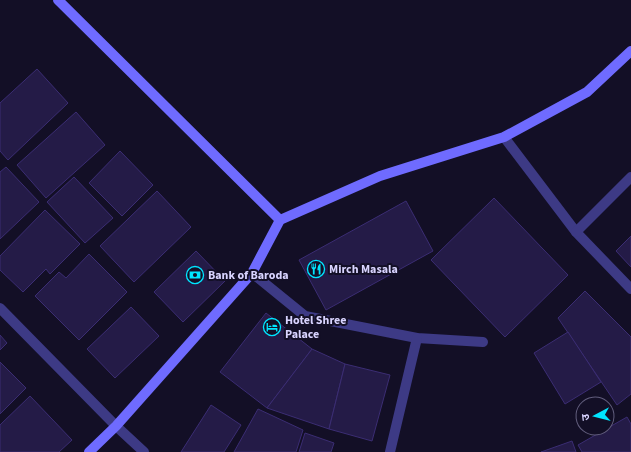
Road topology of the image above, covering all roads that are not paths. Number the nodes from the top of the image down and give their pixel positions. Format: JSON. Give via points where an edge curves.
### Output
{"nodes":[{"id":1,"x":58,"y":0,"type":"edge"},
{"id":2,"x":631,"y":51,"type":"edge"},
{"id":3,"x":504,"y":138,"type":"junction"},
{"id":4,"x":631,"y":176,"type":"edge"},
{"id":5,"x":280,"y":220,"type":"junction"},
{"id":6,"x":576,"y":232,"type":"junction"},
{"id":7,"x":252,"y":273,"type":"junction"},
{"id":8,"x":631,"y":290,"type":"edge"},
{"id":9,"x":0,"y":308,"type":"edge"},
{"id":10,"x":417,"y":338,"type":"junction"},
{"id":11,"x":483,"y":342,"type":"dead end"},
{"id":12,"x":116,"y":426,"type":"junction"},
{"id":13,"x":89,"y":452,"type":"edge"},
{"id":14,"x":144,"y":452,"type":"edge"},
{"id":15,"x":390,"y":452,"type":"edge"}],
"edges":[{"from":1,"to":5,"type":"street"},
{"from":2,"to":3,"type":"street","via":[[587,92]]},
{"from":3,"to":5,"type":"street","via":[[380,176]]},
{"from":3,"to":6,"type":"street"},
{"from":4,"to":6,"type":"street"},
{"from":5,"to":7,"type":"street"},
{"from":6,"to":8,"type":"street"},
{"from":7,"to":10,"type":"street","via":[[305,316]]},
{"from":7,"to":12,"type":"street"},
{"from":9,"to":12,"type":"street"},
{"from":10,"to":11,"type":"street"},
{"from":10,"to":15,"type":"street"},
{"from":12,"to":13,"type":"street"},
{"from":12,"to":14,"type":"street"}]}
